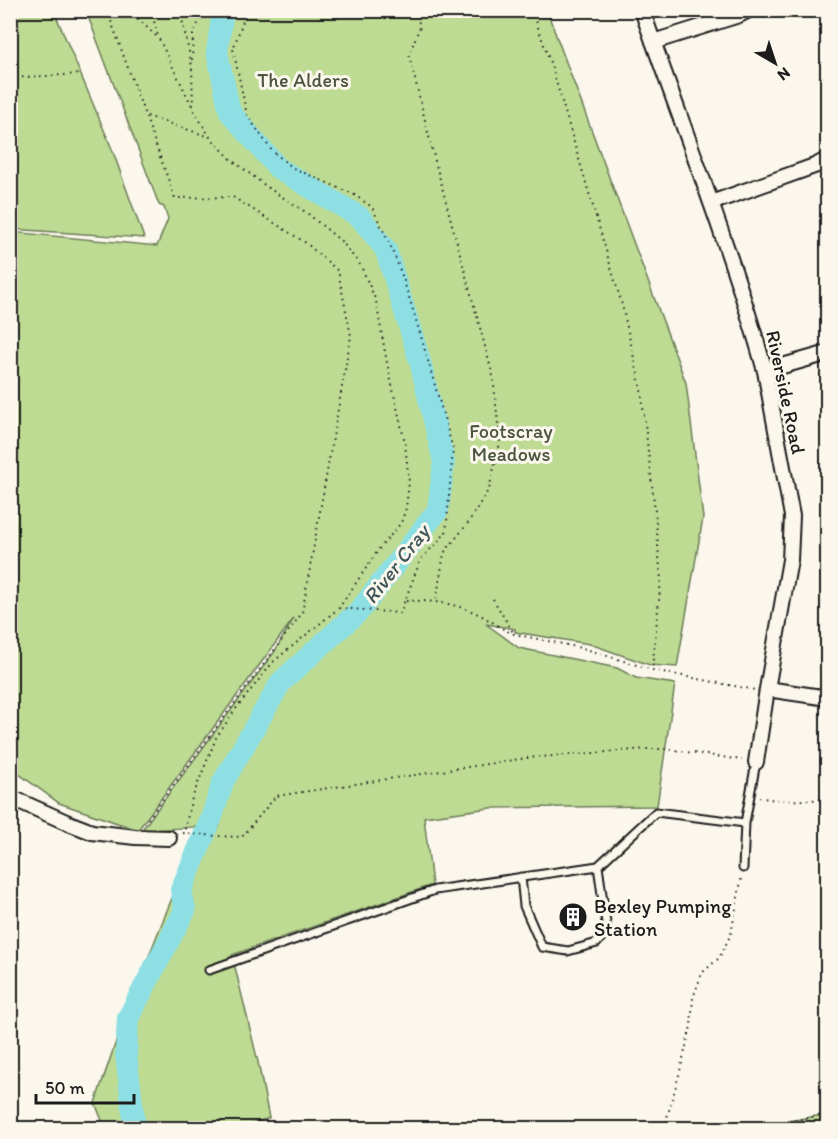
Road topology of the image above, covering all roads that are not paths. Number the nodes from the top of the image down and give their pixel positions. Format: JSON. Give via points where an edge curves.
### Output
{"nodes":[{"id":1,"x":642,"y":10,"type":"edge"},
{"id":2,"x":749,"y":10,"type":"edge"},
{"id":3,"x":653,"y":42,"type":"junction"},
{"id":4,"x":828,"y":159,"type":"edge"},
{"id":5,"x":711,"y":203,"type":"junction"},
{"id":6,"x":828,"y":353,"type":"edge"},
{"id":7,"x":765,"y":371,"type":"junction"},
{"id":8,"x":767,"y":690,"type":"junction"},
{"id":9,"x":828,"y":698,"type":"edge"},
{"id":10,"x":756,"y":762,"type":"joint"},
{"id":11,"x":10,"y":796,"type":"edge"},
{"id":12,"x":745,"y":823,"type":"junction"},
{"id":13,"x":169,"y":838,"type":"dead end"},
{"id":14,"x":598,"y":866,"type":"junction"},
{"id":15,"x":743,"y":868,"type":"road end"},
{"id":16,"x":521,"y":877,"type":"junction"},
{"id":17,"x":209,"y":970,"type":"dead end"}],
"edges":[{"from":1,"to":3,"type":"street","name":"Riverside Road"},
{"from":2,"to":3,"type":"street"},
{"from":3,"to":5,"type":"street","name":"Riverside Road"},
{"from":4,"to":5,"type":"street"},
{"from":5,"to":7,"type":"street","name":"Riverside Road"},
{"from":6,"to":7,"type":"street"},
{"from":7,"to":8,"type":"street","name":"Riverside Road","via":[[792,516],[790,560]]},
{"from":8,"to":9,"type":"street"},
{"from":8,"to":10,"type":"street","name":"Riverside Road"},
{"from":10,"to":12,"type":"lane","name":"Riverside Road"},
{"from":11,"to":13,"type":"street","via":[[92,834]]},
{"from":12,"to":14,"type":"lane","via":[[656,812]]},
{"from":12,"to":15,"type":"lane","name":"Riverside Road"},
{"from":14,"to":16,"type":"lane"},
{"from":14,"to":16,"type":"lane","via":[[607,930],[597,943],[568,951],[542,947],[524,906]]},
{"from":16,"to":17,"type":"lane","via":[[435,890]]}]}
